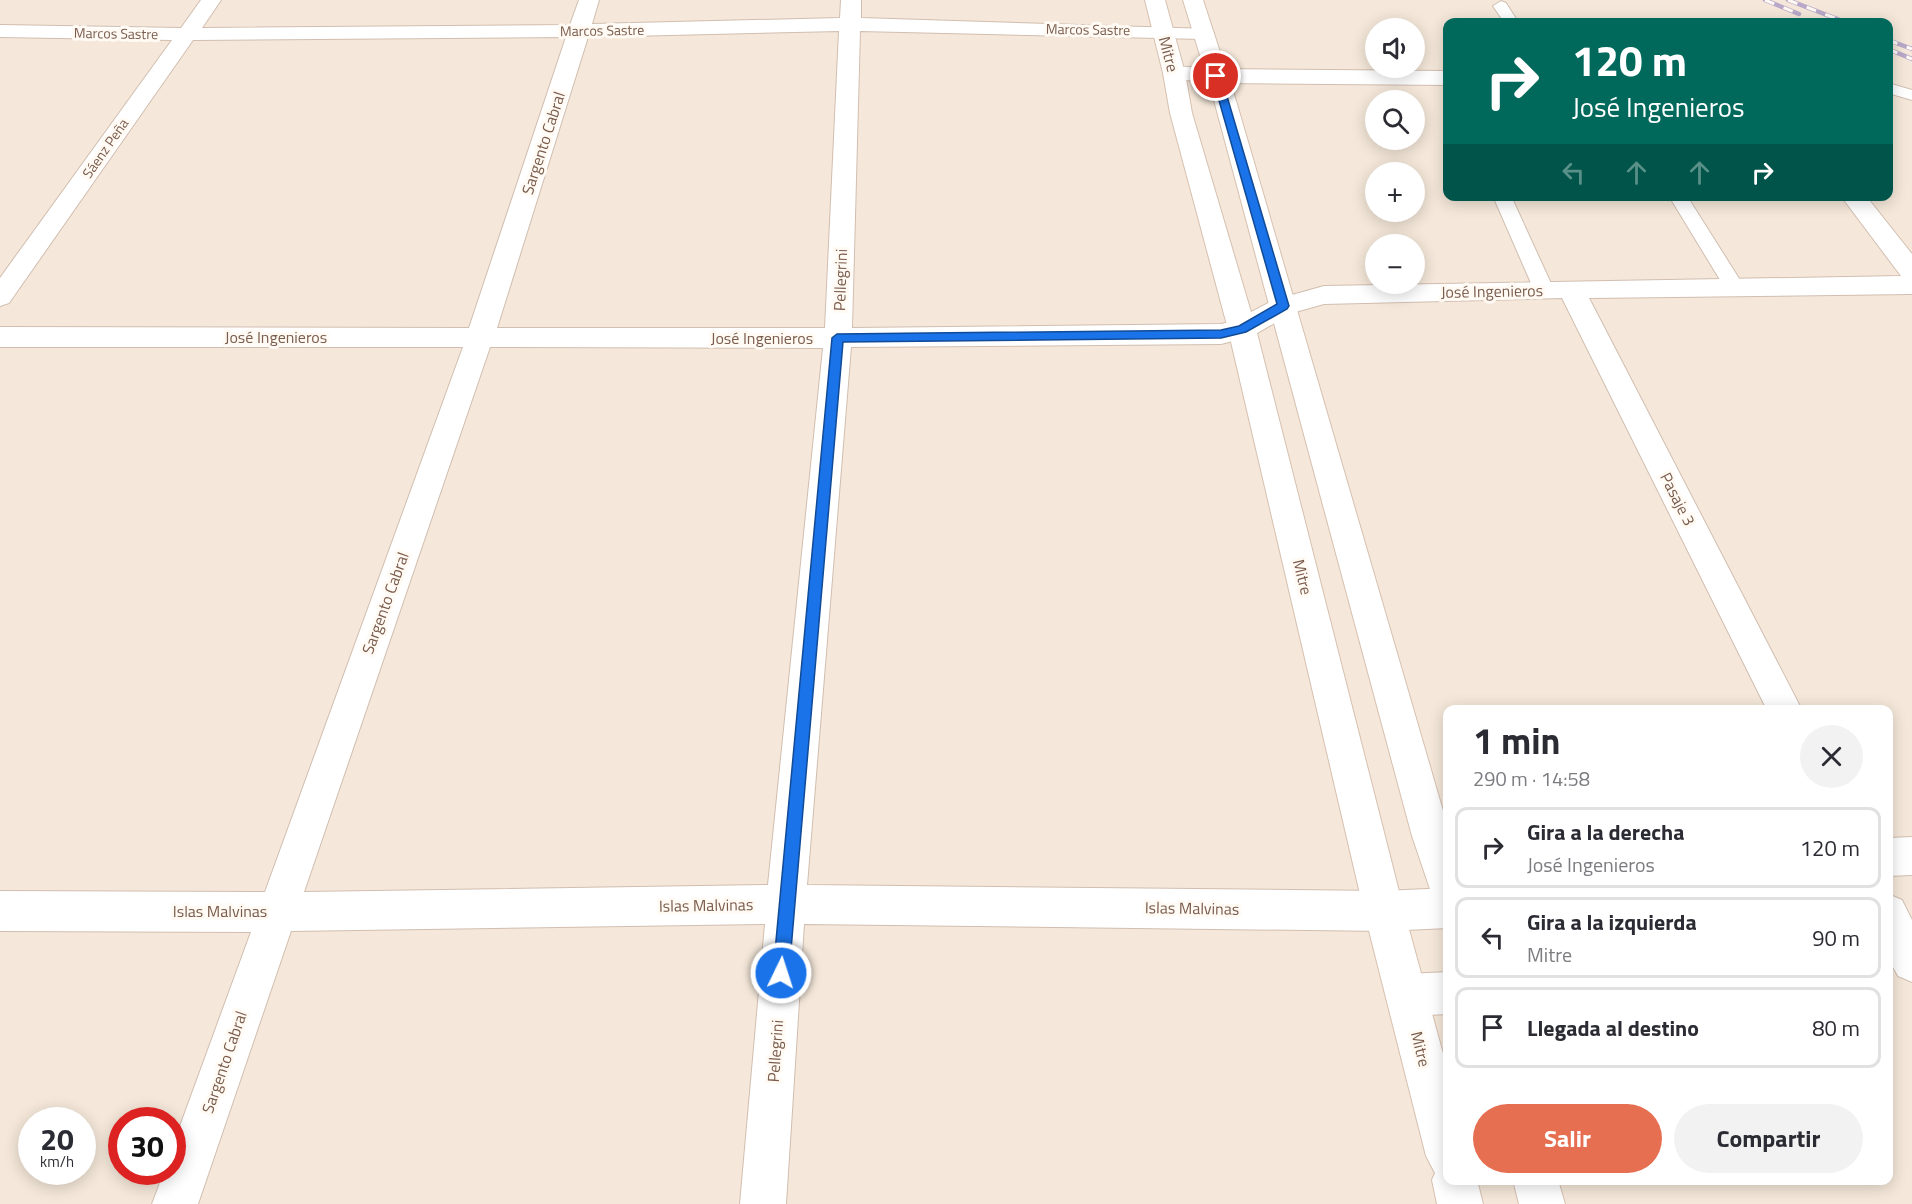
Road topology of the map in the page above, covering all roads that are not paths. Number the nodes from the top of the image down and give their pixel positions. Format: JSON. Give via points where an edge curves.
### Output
{"nodes":[{"id":1,"x":211,"y":0,"type":"edge"},
{"id":2,"x":589,"y":0,"type":"edge"},
{"id":3,"x":1155,"y":0,"type":"edge"},
{"id":4,"x":1193,"y":0,"type":"edge"},
{"id":5,"x":1501,"y":6,"type":"dead end"},
{"id":6,"x":851,"y":12,"type":"edge"},
{"id":7,"x":1508,"y":18,"type":"edge"},
{"id":8,"x":1162,"y":30,"type":"junction"},
{"id":9,"x":0,"y":31,"type":"edge"},
{"id":10,"x":579,"y":31,"type":"junction"},
{"id":11,"x":1203,"y":33,"type":"junction"},
{"id":12,"x":186,"y":34,"type":"junction"},
{"id":13,"x":1174,"y":73,"type":"junction"},
{"id":14,"x":1216,"y":76,"type":"junction"},
{"id":15,"x":1443,"y":78,"type":"edge"},
{"id":16,"x":1893,"y":89,"type":"edge"},
{"id":17,"x":1912,"y":95,"type":"edge"},
{"id":18,"x":1505,"y":201,"type":"edge"},
{"id":19,"x":1681,"y":201,"type":"edge"},
{"id":20,"x":1857,"y":201,"type":"edge"},
{"id":21,"x":1912,"y":272,"type":"edge"},
{"id":22,"x":1912,"y":285,"type":"edge"},
{"id":23,"x":1735,"y":288,"type":"junction"},
{"id":24,"x":1558,"y":289,"type":"junction"},
{"id":25,"x":0,"y":297,"type":"edge"},
{"id":26,"x":1283,"y":306,"type":"junction"},
{"id":27,"x":1242,"y":329,"type":"junction"},
{"id":28,"x":480,"y":337,"type":"junction"},
{"id":29,"x":0,"y":338,"type":"edge"},
{"id":30,"x":837,"y":338,"type":"junction"},
{"id":31,"x":1782,"y":705,"type":"edge"},
{"id":32,"x":1912,"y":856,"type":"edge"},
{"id":33,"x":1893,"y":857,"type":"edge"},
{"id":34,"x":1443,"y":872,"type":"edge"},
{"id":35,"x":786,"y":904,"type":"junction"},
{"id":36,"x":1443,"y":908,"type":"edge"},
{"id":37,"x":1384,"y":910,"type":"junction"},
{"id":38,"x":0,"y":911,"type":"edge"},
{"id":39,"x":276,"y":912,"type":"junction"},
{"id":40,"x":1893,"y":924,"type":"edge"},
{"id":41,"x":1912,"y":962,"type":"edge"},
{"id":42,"x":1912,"y":969,"type":"edge"},
{"id":43,"x":1893,"y":970,"type":"edge"},
{"id":44,"x":1443,"y":993,"type":"edge"},
{"id":45,"x":1407,"y":996,"type":"junction"},
{"id":46,"x":1443,"y":1136,"type":"edge"},
{"id":47,"x":1455,"y":1185,"type":"edge"},
{"id":48,"x":1536,"y":1185,"type":"edge"},
{"id":49,"x":175,"y":1204,"type":"edge"},
{"id":50,"x":763,"y":1204,"type":"edge"},
{"id":51,"x":1460,"y":1204,"type":"edge"},
{"id":52,"x":1542,"y":1204,"type":"edge"}],
"edges":[{"from":1,"to":12,"type":"street","name":"Sáenz Peña"},
{"from":2,"to":10,"type":"street","name":"Sargento Cabral"},
{"from":3,"to":8,"type":"street","name":"Mitre"},
{"from":4,"to":11,"type":"street"},
{"from":5,"to":7,"type":"lane"},
{"from":6,"to":8,"type":"street","name":"Marcos Sastre"},
{"from":6,"to":10,"type":"street","name":"Marcos Sastre"},
{"from":6,"to":30,"type":"street","name":"Pellegrini"},
{"from":8,"to":11,"type":"street","name":"Marcos Sastre"},
{"from":8,"to":13,"type":"street","name":"Mitre"},
{"from":9,"to":12,"type":"street","name":"Marcos Sastre"},
{"from":10,"to":12,"type":"street","name":"Marcos Sastre"},
{"from":10,"to":28,"type":"street","name":"Sargento Cabral"},
{"from":11,"to":14,"type":"street"},
{"from":12,"to":25,"type":"street","name":"Sáenz Peña"},
{"from":13,"to":14,"type":"street"},
{"from":13,"to":27,"type":"street","name":"Mitre"},
{"from":14,"to":15,"type":"street"},
{"from":14,"to":26,"type":"street"},
{"from":16,"to":17,"type":"lane"},
{"from":18,"to":24,"type":"lane"},
{"from":19,"to":23,"type":"lane"},
{"from":20,"to":21,"type":"street"},
{"from":22,"to":23,"type":"street","name":"José Ingenieros"},
{"from":23,"to":24,"type":"street","name":"José Ingenieros"},
{"from":24,"to":26,"type":"street","name":"José Ingenieros","via":[[1324,295]]},
{"from":24,"to":31,"type":"street","name":"Pasaje 3"},
{"from":26,"to":27,"type":"street","name":"José Ingenieros"},
{"from":26,"to":34,"type":"street"},
{"from":27,"to":30,"type":"street","name":"José Ingenieros","via":[[1221,334]]},
{"from":27,"to":37,"type":"street","name":"Mitre"},
{"from":28,"to":29,"type":"street","name":"José Ingenieros"},
{"from":28,"to":30,"type":"street","name":"José Ingenieros"},
{"from":28,"to":39,"type":"street","name":"Sargento Cabral"},
{"from":30,"to":35,"type":"street","name":"Pellegrini"},
{"from":32,"to":33,"type":"street"},
{"from":35,"to":37,"type":"street","name":"Islas Malvinas"},
{"from":35,"to":39,"type":"street","name":"Islas Malvinas"},
{"from":35,"to":50,"type":"street","name":"Pellegrini"},
{"from":36,"to":37,"type":"street","name":"Islas Malvinas"},
{"from":37,"to":45,"type":"street","name":"Mitre"},
{"from":38,"to":39,"type":"street","name":"Islas Malvinas"},
{"from":39,"to":49,"type":"street","name":"Sargento Cabral"},
{"from":40,"to":41,"type":"street"},
{"from":42,"to":43,"type":"street"},
{"from":44,"to":45,"type":"street"},
{"from":45,"to":46,"type":"street","name":"Mitre"},
{"from":47,"to":51,"type":"street"},
{"from":48,"to":52,"type":"street"}]}
